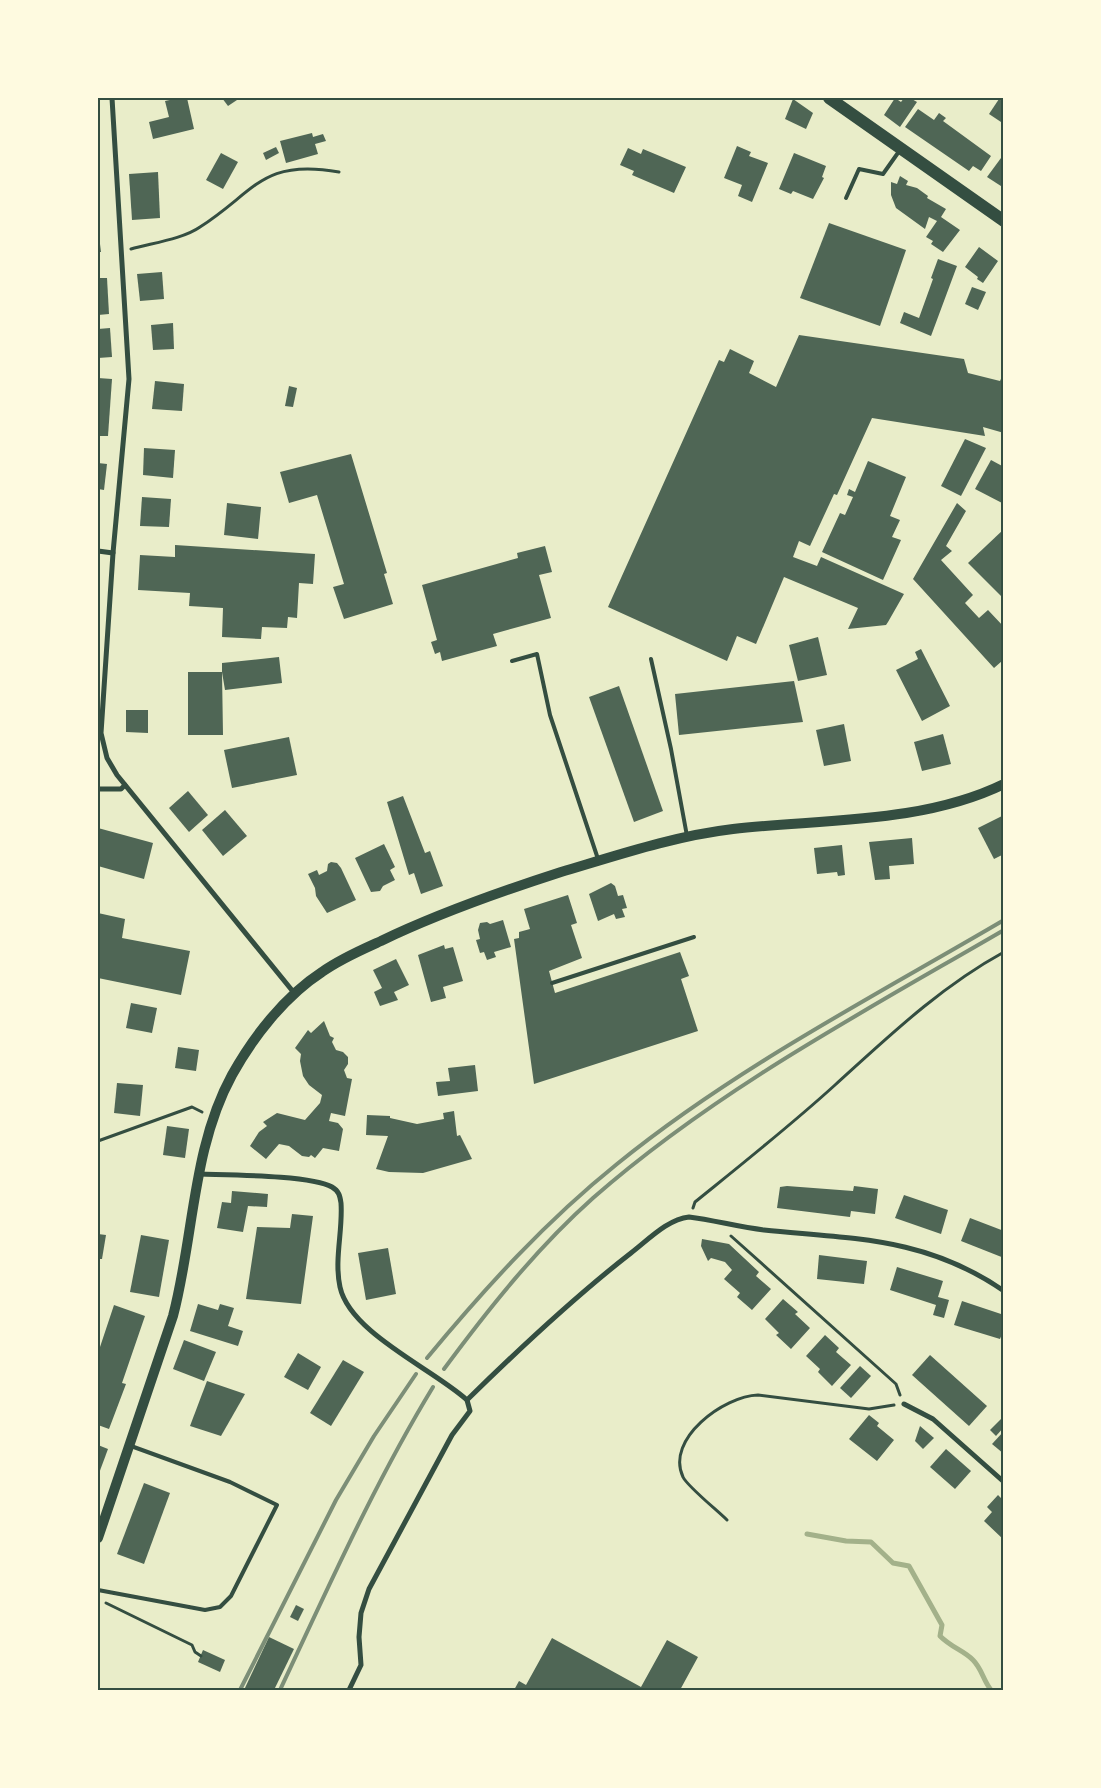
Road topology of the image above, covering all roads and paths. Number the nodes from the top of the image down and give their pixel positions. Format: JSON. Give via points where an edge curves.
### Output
{"nodes":[{"id":1,"x":112,"y":98,"type":"edge"},
{"id":2,"x":830,"y":98,"type":"edge"},
{"id":3,"x":901,"y":148,"type":"junction"},
{"id":4,"x":339,"y":172,"type":"dead end"},
{"id":5,"x":846,"y":198,"type":"dead end"},
{"id":6,"x":1004,"y":221,"type":"edge"},
{"id":7,"x":121,"y":252,"type":"junction"},
{"id":8,"x":98,"y":551,"type":"edge"},
{"id":9,"x":113,"y":553,"type":"junction"},
{"id":10,"x":651,"y":659,"type":"dead end"},
{"id":11,"x":512,"y":661,"type":"dead end"},
{"id":12,"x":1004,"y":784,"type":"edge"},
{"id":13,"x":125,"y":785,"type":"junction"},
{"id":14,"x":98,"y":789,"type":"edge"},
{"id":15,"x":687,"y":836,"type":"junction"},
{"id":16,"x":599,"y":861,"type":"junction"},
{"id":17,"x":694,"y":937,"type":"dead end"},
{"id":18,"x":1004,"y":952,"type":"edge"},
{"id":19,"x":552,"y":983,"type":"dead end"},
{"id":20,"x":295,"y":994,"type":"junction"},
{"id":21,"x":213,"y":1118,"type":"junction"},
{"id":22,"x":98,"y":1141,"type":"edge"},
{"id":23,"x":200,"y":1174,"type":"junction"},
{"id":24,"x":689,"y":1217,"type":"junction"},
{"id":25,"x":716,"y":1222,"type":"junction"},
{"id":26,"x":1004,"y":1291,"type":"edge"},
{"id":27,"x":896,"y":1384,"type":"dead end"},
{"id":28,"x":467,"y":1400,"type":"junction"},
{"id":29,"x":904,"y":1404,"type":"joint"},
{"id":30,"x":129,"y":1445,"type":"junction"},
{"id":31,"x":1004,"y":1482,"type":"edge"},
{"id":32,"x":727,"y":1520,"type":"dead end"},
{"id":33,"x":98,"y":1538,"type":"edge"},
{"id":34,"x":98,"y":1590,"type":"edge"},
{"id":35,"x":103,"y":1601,"type":"dead end"},
{"id":36,"x":201,"y":1656,"type":"dead end"},
{"id":37,"x":349,"y":1690,"type":"edge"}],
"edges":[{"from":1,"to":7,"type":"street"},
{"from":2,"to":3,"type":"main road"},
{"from":3,"to":5,"type":"lane","via":[[883,174],[859,169]]},
{"from":3,"to":6,"type":"main road"},
{"from":4,"to":7,"type":"path","via":[[300,167],[260,180],[200,228]]},
{"from":7,"to":9,"type":"street","via":[[129,379]]},
{"from":8,"to":9,"type":"street"},
{"from":9,"to":13,"type":"street","via":[[101,733],[107,758]]},
{"from":10,"to":15,"type":"lane"},
{"from":11,"to":16,"type":"lane","via":[[537,654],[550,715]]},
{"from":12,"to":15,"type":"main road","via":[[958,802],[914,812],[774,824]]},
{"from":13,"to":14,"type":"street","via":[[121,789]]},
{"from":13,"to":20,"type":"street"},
{"from":15,"to":16,"type":"main road"},
{"from":16,"to":20,"type":"main road","via":[[473,901],[419,922],[322,972]]},
{"from":17,"to":19,"type":"lane"},
{"from":18,"to":24,"type":"path","via":[[945,990],[894,1030],[765,1146],[695,1202]]},
{"from":20,"to":21,"type":"main road","via":[[243,1057]]},
{"from":21,"to":22,"type":"path","via":[[192,1107]]},
{"from":21,"to":23,"type":"main road"},
{"from":23,"to":28,"type":"street","via":[[277,1177],[333,1187],[340,1194],[342,1203],[338,1270],[347,1305],[376,1334]]},
{"from":23,"to":30,"type":"main road","via":[[182,1282]]},
{"from":24,"to":25,"type":"street"},
{"from":24,"to":28,"type":"street","via":[[672,1223],[616,1265],[542,1327]]},
{"from":25,"to":26,"type":"street","via":[[914,1248],[965,1267]]},
{"from":25,"to":27,"type":"path"},
{"from":28,"to":37,"type":"street","via":[[470,1412],[452,1435],[369,1589],[361,1621],[361,1665]]},
{"from":29,"to":31,"type":"street","via":[[933,1420]]},
{"from":29,"to":32,"type":"path","via":[[869,1409],[748,1395],[723,1406],[686,1438],[679,1459],[683,1478]]},
{"from":30,"to":33,"type":"main road"},
{"from":30,"to":34,"type":"lane","via":[[230,1482],[277,1505],[231,1596],[220,1607],[204,1610]]},
{"from":35,"to":36,"type":"path","via":[[192,1645]]}]}
